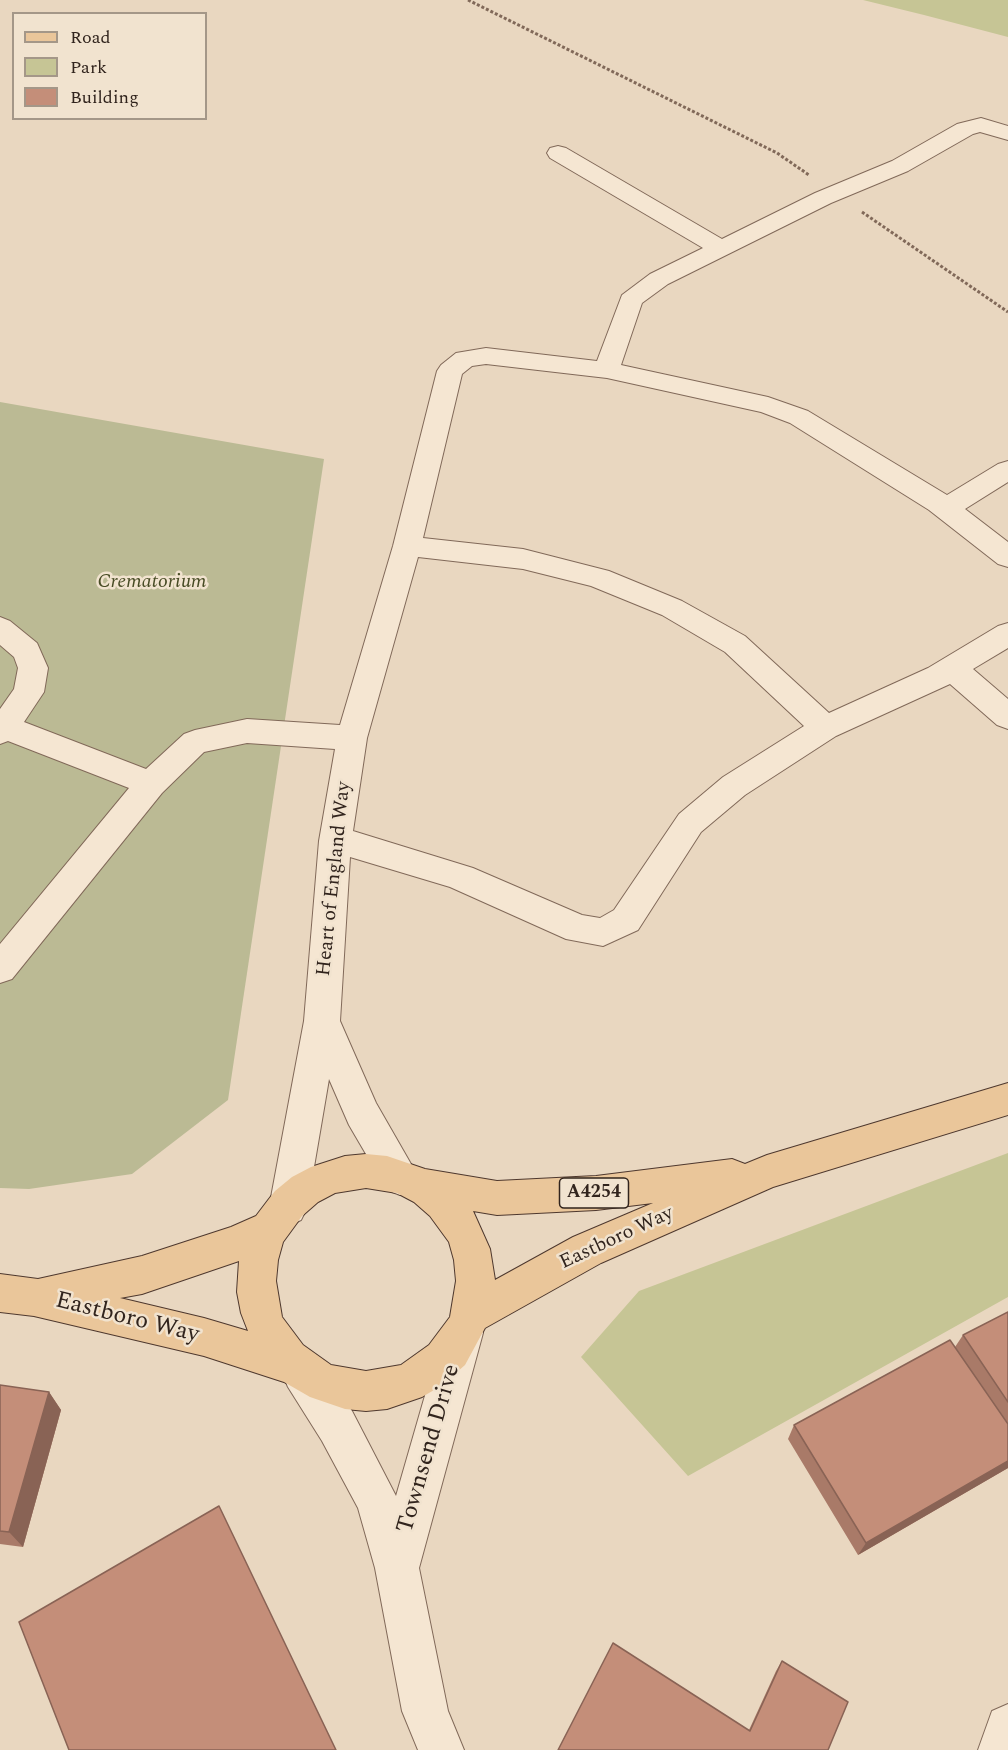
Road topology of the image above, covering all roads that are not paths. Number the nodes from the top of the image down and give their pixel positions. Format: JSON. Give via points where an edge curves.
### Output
{"nodes":[{"id":1,"x":1008,"y":133,"type":"edge"},
{"id":2,"x":558,"y":153,"type":"dead end"},
{"id":3,"x":720,"y":248,"type":"junction"},
{"id":4,"x":607,"y":370,"type":"junction"},
{"id":5,"x":1008,"y":470,"type":"edge"},
{"id":6,"x":947,"y":508,"type":"junction"},
{"id":7,"x":407,"y":546,"type":"junction"},
{"id":8,"x":1008,"y":557,"type":"edge"},
{"id":9,"x":0,"y":628,"type":"edge"},
{"id":10,"x":1008,"y":634,"type":"edge"},
{"id":11,"x":952,"y":668,"type":"junction"},
{"id":12,"x":1008,"y":717,"type":"edge"},
{"id":13,"x":825,"y":728,"type":"junction"},
{"id":14,"x":2,"y":730,"type":"edge"},
{"id":15,"x":352,"y":738,"type":"junction"},
{"id":16,"x":151,"y":784,"type":"junction"},
{"id":17,"x":335,"y":841,"type":"junction"},
{"id":18,"x":0,"y":969,"type":"edge"},
{"id":19,"x":322,"y":1021,"type":"junction"},
{"id":20,"x":1008,"y":1099,"type":"edge"},
{"id":21,"x":767,"y":1172,"type":"junction"},
{"id":22,"x":411,"y":1182,"type":"junction"},
{"id":23,"x":279,"y":1218,"type":"junction"},
{"id":24,"x":17,"y":1295,"type":"edge"},
{"id":25,"x":467,"y":1323,"type":"junction"},
{"id":26,"x":295,"y":1368,"type":"junction"},
{"id":27,"x":397,"y":1569,"type":"junction"},
{"id":28,"x":1008,"y":1727,"type":"edge"},
{"id":29,"x":441,"y":1750,"type":"edge"},
{"id":30,"x":1001,"y":1750,"type":"edge"}],
"edges":[{"from":1,"to":3,"type":"street","via":[[981,125],[965,129],[900,166]]},
{"from":2,"to":3,"type":"street"},
{"from":3,"to":4,"type":"street","via":[[658,279],[630,300]]},
{"from":4,"to":6,"type":"street","name":"Heart of England Way","via":[[768,405],[799,417]]},
{"from":4,"to":7,"type":"street","name":"Heart of England Way","via":[[486,356],[465,359],[450,371]]},
{"from":5,"to":6,"type":"street"},
{"from":6,"to":8,"type":"street","name":"Heart of England Way"},
{"from":7,"to":13,"type":"street","via":[[523,559],[599,578],[672,608],[735,644]]},
{"from":7,"to":15,"type":"street","name":"Heart of England Way"},
{"from":9,"to":14,"type":"street","via":[[26,651],[33,668],[29,692]]},
{"from":10,"to":11,"type":"street"},
{"from":11,"to":12,"type":"street"},
{"from":11,"to":13,"type":"street"},
{"from":13,"to":17,"type":"street","via":[[734,786],[690,823],[626,920],[603,932],[578,929],[461,878],[367,846]]},
{"from":14,"to":16,"type":"street"},
{"from":15,"to":16,"type":"street","via":[[247,730],[195,742]]},
{"from":15,"to":17,"type":"street","name":"Heart of England Way"},
{"from":16,"to":18,"type":"street"},
{"from":17,"to":19,"type":"street","name":"Heart of England Way"},
{"from":19,"to":22,"type":"street","name":"Heart of England Way","via":[[362,1113]]},
{"from":19,"to":23,"type":"street","name":"Heart of England Way"},
{"from":20,"to":21,"type":"main road","name":"Eastboro Way","number":"A4254"},
{"from":21,"to":22,"type":"main road","name":"Eastboro Way","number":"A4254","via":[[596,1192],[497,1198]]},
{"from":21,"to":25,"type":"main road","name":"Eastboro Way","number":"A4254","via":[[587,1250]]},
{"from":22,"to":23,"type":"main road","number":"A4254","via":[[374,1174],[343,1177],[315,1188]]},
{"from":22,"to":25,"type":"main road","number":"A4254","via":[[452,1208],[471,1238],[478,1275],[476,1300]]},
{"from":23,"to":24,"type":"main road","name":"Eastboro Way","number":"A4254","via":[[238,1243],[142,1275]]},
{"from":23,"to":26,"type":"main road","number":"A4254","via":[[256,1261],[254,1299],[264,1333]]},
{"from":24,"to":26,"type":"main road","name":"Eastboro Way","number":"A4254","via":[[204,1337]]},
{"from":25,"to":26,"type":"main road","number":"A4254","via":[[446,1354],[434,1364],[390,1385],[356,1389],[318,1381]]},
{"from":25,"to":27,"type":"street","name":"Townsend Drive"},
{"from":26,"to":27,"type":"street","name":"Townsend Drive","via":[[337,1426],[377,1501]]},
{"from":27,"to":29,"type":"street","name":"Townsend Drive","via":[[425,1711]]},
{"from":28,"to":30,"type":"street"}]}
